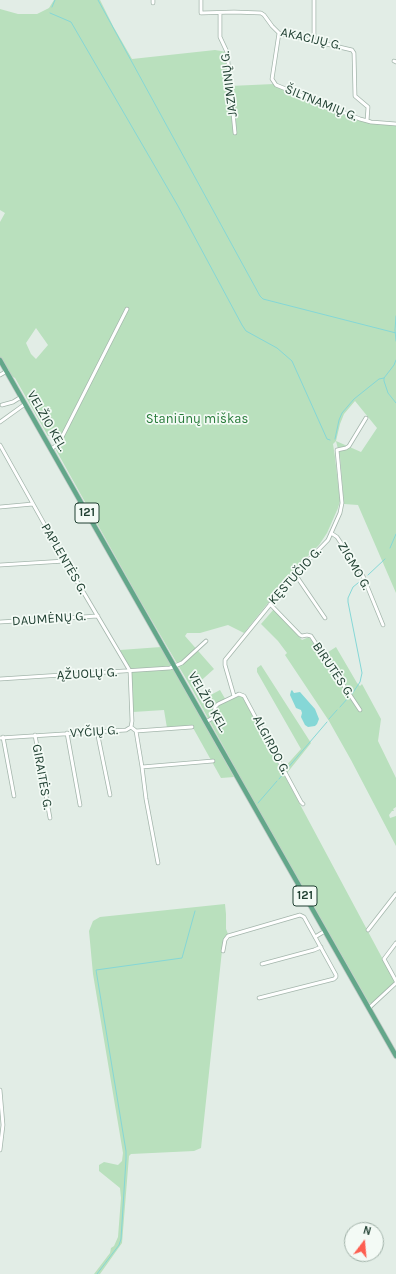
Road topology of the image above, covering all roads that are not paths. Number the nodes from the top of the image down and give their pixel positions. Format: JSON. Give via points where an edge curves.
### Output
{"nodes":[{"id":1,"x":201,"y":0,"type":"edge"},
{"id":2,"x":314,"y":0,"type":"edge"},
{"id":3,"x":220,"y":13,"type":"junction"},
{"id":4,"x":279,"y":33,"type":"junction"},
{"id":5,"x":314,"y":40,"type":"junction"},
{"id":6,"x":367,"y":121,"type":"junction"},
{"id":7,"x":396,"y":124,"type":"edge"},
{"id":8,"x":235,"y":133,"type":"dead end"},
{"id":9,"x":127,"y":309,"type":"dead end"},
{"id":10,"x":0,"y":360,"type":"edge"},
{"id":11,"x":7,"y":372,"type":"junction"},
{"id":12,"x":0,"y":375,"type":"edge"},
{"id":13,"x":21,"y":397,"type":"junction"},
{"id":14,"x":25,"y":404,"type":"junction"},
{"id":15,"x":2,"y":405,"type":"dead end"},
{"id":16,"x":366,"y":418,"type":"dead end"},
{"id":17,"x":0,"y":422,"type":"edge"},
{"id":18,"x":0,"y":445,"type":"edge"},
{"id":19,"x":51,"y":450,"type":"junction"},
{"id":20,"x":33,"y":504,"type":"junction"},
{"id":21,"x":0,"y":507,"type":"edge"},
{"id":22,"x":331,"y":533,"type":"junction"},
{"id":23,"x":65,"y":561,"type":"junction"},
{"id":24,"x":0,"y":565,"type":"edge"},
{"id":25,"x":295,"y":574,"type":"junction"},
{"id":26,"x":270,"y":604,"type":"junction"},
{"id":27,"x":98,"y":616,"type":"junction"},
{"id":28,"x":325,"y":618,"type":"dead end"},
{"id":29,"x":0,"y":622,"type":"edge"},
{"id":30,"x":383,"y":625,"type":"dead end"},
{"id":31,"x":206,"y":642,"type":"dead end"},
{"id":32,"x":174,"y":666,"type":"junction"},
{"id":33,"x":130,"y":671,"type":"junction"},
{"id":34,"x":0,"y":679,"type":"edge"},
{"id":35,"x":234,"y":696,"type":"junction"},
{"id":36,"x":360,"y":710,"type":"dead end"},
{"id":37,"x":206,"y":722,"type":"junction"},
{"id":38,"x":131,"y":727,"type":"junction"},
{"id":39,"x":192,"y":727,"type":"dead end"},
{"id":40,"x":97,"y":731,"type":"junction"},
{"id":41,"x":136,"y":731,"type":"junction"},
{"id":42,"x":67,"y":733,"type":"junction"},
{"id":43,"x":35,"y":736,"type":"junction"},
{"id":44,"x":2,"y":738,"type":"edge"},
{"id":45,"x":213,"y":761,"type":"dead end"},
{"id":46,"x":142,"y":767,"type":"junction"},
{"id":47,"x":110,"y":795,"type":"dead end"},
{"id":48,"x":14,"y":796,"type":"dead end"},
{"id":49,"x":303,"y":804,"type":"dead end"},
{"id":50,"x":80,"y":805,"type":"dead end"},
{"id":51,"x":50,"y":818,"type":"dead end"},
{"id":52,"x":158,"y":863,"type":"dead end"},
{"id":53,"x":396,"y":894,"type":"edge"},
{"id":54,"x":368,"y":930,"type":"dead end"},
{"id":55,"x":325,"y":931,"type":"junction"},
{"id":56,"x":315,"y":936,"type":"junction"},
{"id":57,"x":396,"y":943,"type":"edge"},
{"id":58,"x":321,"y":947,"type":"junction"},
{"id":59,"x":223,"y":951,"type":"dead end"},
{"id":60,"x":262,"y":964,"type":"dead end"},
{"id":61,"x":396,"y":982,"type":"edge"},
{"id":62,"x":259,"y":998,"type":"dead end"},
{"id":63,"x":369,"y":1008,"type":"junction"},
{"id":64,"x":396,"y":1056,"type":"edge"},
{"id":65,"x":0,"y":1090,"type":"edge"},
{"id":66,"x":0,"y":1150,"type":"edge"}],
"edges":[{"from":1,"to":3,"type":"street","name":"AKACIJŲ G.","via":[[201,13]]},
{"from":2,"to":5,"type":"street"},
{"from":3,"to":4,"type":"street","name":"AKACIJŲ G.","via":[[263,14]]},
{"from":3,"to":8,"type":"street","name":"JAZMINŲ G.","via":[[220,37],[227,52]]},
{"from":4,"to":5,"type":"street","name":"AKACIJŲ G."},
{"from":4,"to":6,"type":"street","name":"ŠILTNAMIŲ G.","via":[[272,79],[274,84]]},
{"from":5,"to":6,"type":"street","name":"AKACIJŲ G.","via":[[353,51],[355,96],[368,107]]},
{"from":6,"to":7,"type":"street","name":"ŠILTNAMIŲ G."},
{"from":9,"to":19,"type":"street","via":[[62,437]]},
{"from":10,"to":11,"type":"main road","name":"VELŽIO KEL.","number":"121"},
{"from":11,"to":12,"type":"street"},
{"from":11,"to":13,"type":"main road","name":"VELŽIO KEL.","number":"121"},
{"from":13,"to":14,"type":"main road","name":"VELŽIO KEL.","number":"121"},
{"from":13,"to":15,"type":"street"},
{"from":14,"to":17,"type":"street"},
{"from":14,"to":19,"type":"main road","name":"VELŽIO KEL.","number":"121"},
{"from":16,"to":22,"type":"street","name":"KĘSTUČIO G.","via":[[349,446],[337,450],[342,503]]},
{"from":18,"to":20,"type":"street","name":"PAPLENTĖS G."},
{"from":19,"to":32,"type":"main road","name":"VELŽIO KEL.","number":"121"},
{"from":20,"to":21,"type":"street"},
{"from":20,"to":23,"type":"street","name":"PAPLENTĖS G."},
{"from":22,"to":25,"type":"street","name":"KĘSTUČIO G.","via":[[323,546]]},
{"from":22,"to":30,"type":"street","name":"ZIGMO G.","via":[[337,536],[363,576]]},
{"from":23,"to":24,"type":"street"},
{"from":23,"to":27,"type":"street","name":"PAPLENTĖS G."},
{"from":25,"to":26,"type":"street","name":"KĘSTUČIO G."},
{"from":25,"to":28,"type":"street"},
{"from":26,"to":35,"type":"street","name":"KĘSTUČIO G.","via":[[226,660],[225,668]]},
{"from":26,"to":36,"type":"street","name":"BIRUTĖS G.","via":[[300,635],[310,636]]},
{"from":27,"to":29,"type":"street","name":"DAUMĖNŲ G."},
{"from":27,"to":33,"type":"street","name":"PAPLENTĖS G."},
{"from":31,"to":32,"type":"street"},
{"from":32,"to":33,"type":"street","name":"ĄŽUOLŲ G."},
{"from":32,"to":37,"type":"main road","name":"VELŽIO KEL.","number":"121"},
{"from":33,"to":34,"type":"street","name":"ĄŽUOLŲ G."},
{"from":33,"to":38,"type":"street","name":"VYČIŲ G."},
{"from":35,"to":37,"type":"street","via":[[216,705],[214,717]]},
{"from":35,"to":49,"type":"street","name":"ALGIRDO G.","via":[[241,694],[246,698]]},
{"from":37,"to":55,"type":"main road","name":"VELŽIO KEL.","number":"121"},
{"from":38,"to":40,"type":"street","name":"VYČIŲ G.","via":[[126,730]]},
{"from":38,"to":41,"type":"street"},
{"from":39,"to":41,"type":"street"},
{"from":40,"to":42,"type":"street","name":"VYČIŲ G."},
{"from":40,"to":47,"type":"street"},
{"from":41,"to":46,"type":"street"},
{"from":42,"to":43,"type":"street","name":"VYČIŲ G."},
{"from":42,"to":50,"type":"street"},
{"from":43,"to":44,"type":"street","name":"VYČIŲ G."},
{"from":43,"to":51,"type":"street","name":"GIRAITĖS G."},
{"from":44,"to":48,"type":"street"},
{"from":45,"to":46,"type":"street"},
{"from":46,"to":52,"type":"street"},
{"from":53,"to":54,"type":"street"},
{"from":55,"to":56,"type":"street"},
{"from":55,"to":63,"type":"main road","name":"VELŽIO KEL.","number":"121"},
{"from":56,"to":58,"type":"street"},
{"from":56,"to":59,"type":"street","via":[[302,915],[228,936]]},
{"from":57,"to":61,"type":"street","via":[[384,959]]},
{"from":58,"to":60,"type":"street"},
{"from":58,"to":62,"type":"street","via":[[336,975],[335,978]]},
{"from":61,"to":63,"type":"street"},
{"from":63,"to":64,"type":"main road","name":"VELŽIO KEL.","number":"121"},
{"from":65,"to":66,"type":"street","via":[[3,1125]]}]}
